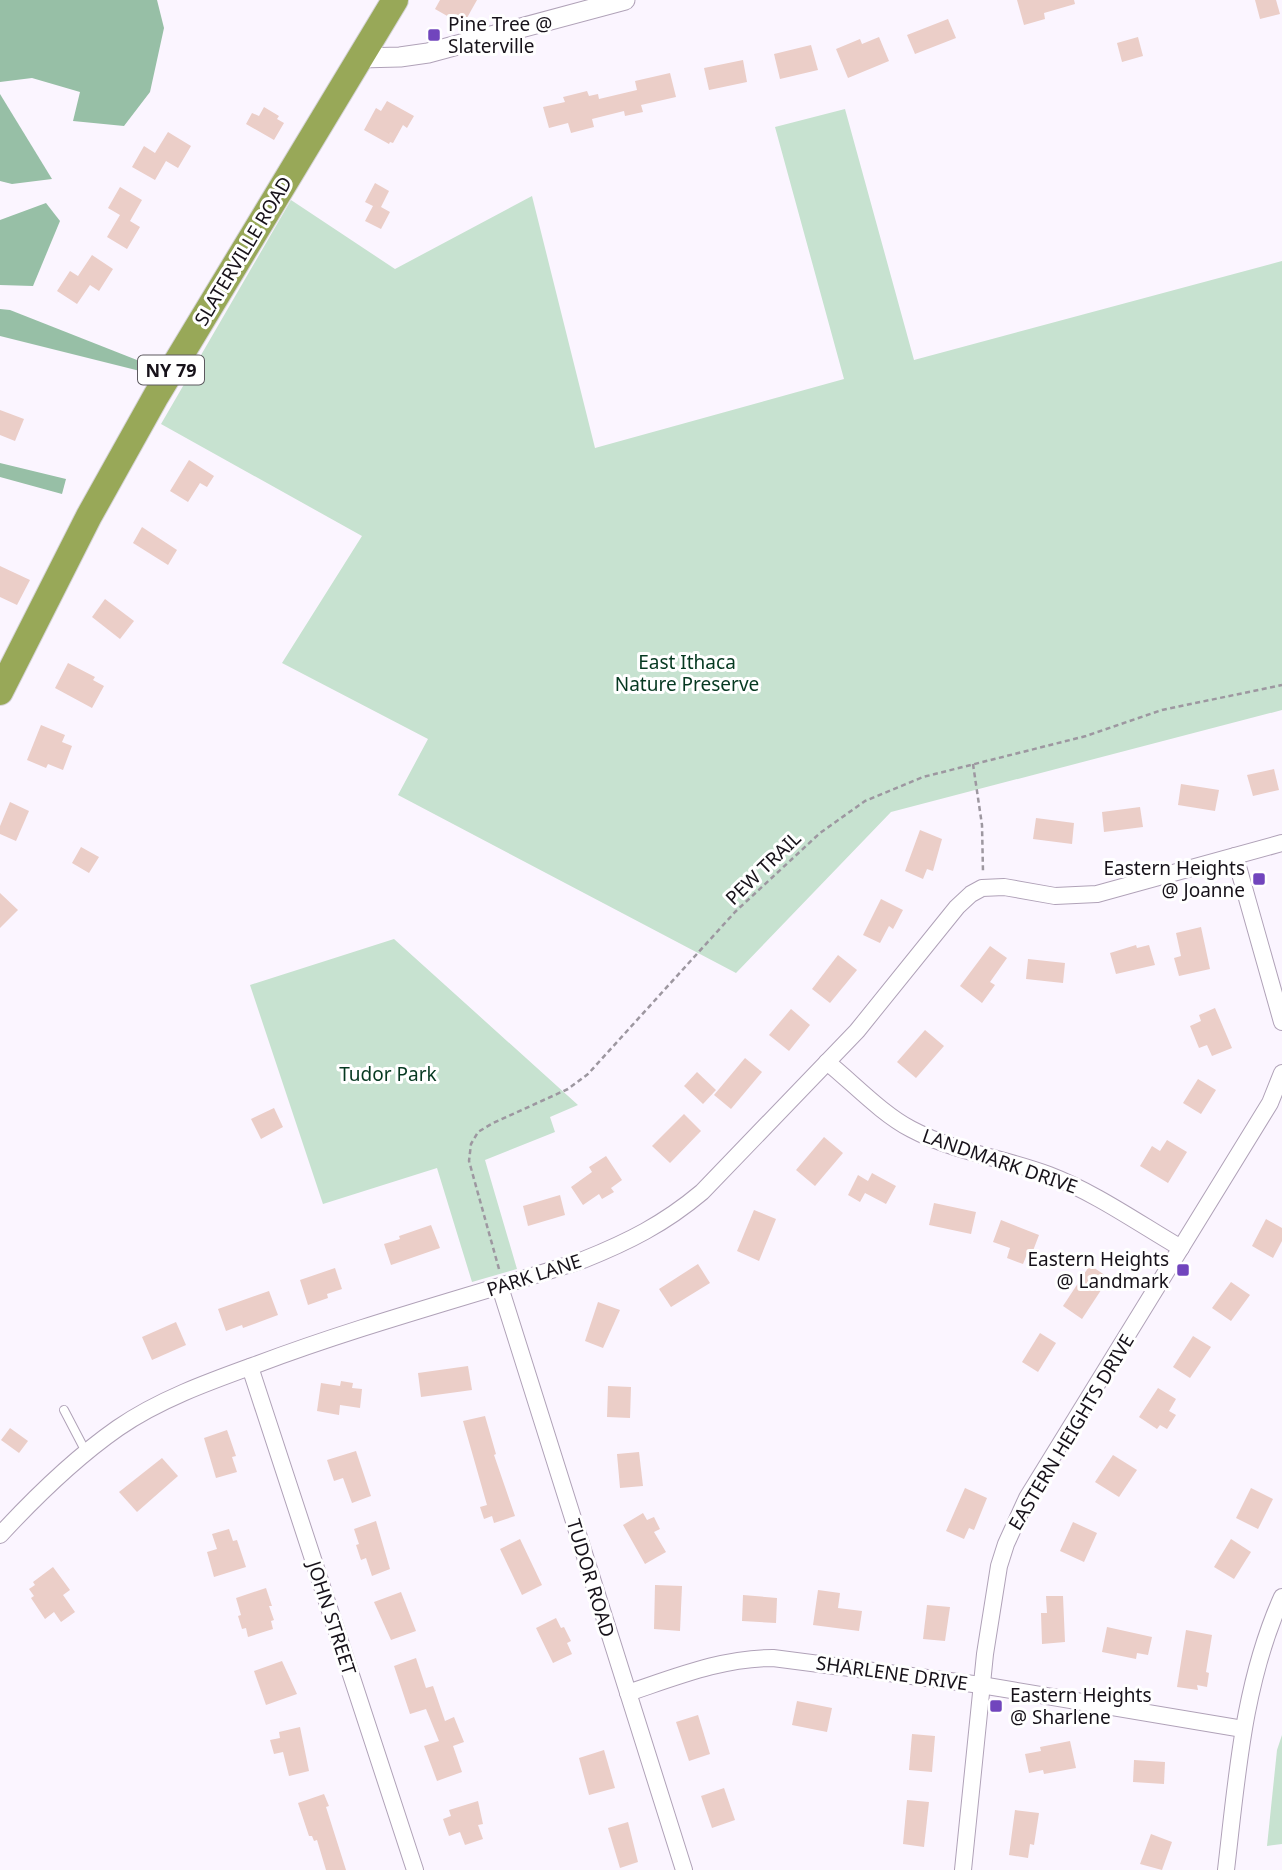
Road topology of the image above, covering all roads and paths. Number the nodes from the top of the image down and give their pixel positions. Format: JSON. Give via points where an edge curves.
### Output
{"nodes":[{"id":1,"x":395,"y":0,"type":"edge"},
{"id":2,"x":625,"y":0,"type":"edge"},
{"id":3,"x":360,"y":58,"type":"junction"},
{"id":4,"x":1282,"y":685,"type":"edge"},
{"id":5,"x":0,"y":692,"type":"edge"},
{"id":6,"x":973,"y":764,"type":"junction"},
{"id":7,"x":1282,"y":843,"type":"edge"},
{"id":8,"x":1235,"y":856,"type":"junction"},
{"id":9,"x":982,"y":888,"type":"junction"},
{"id":10,"x":1282,"y":1022,"type":"edge"},
{"id":11,"x":827,"y":1062,"type":"junction"},
{"id":12,"x":1282,"y":1073,"type":"edge"},
{"id":13,"x":1181,"y":1248,"type":"junction"},
{"id":14,"x":500,"y":1287,"type":"junction"},
{"id":15,"x":250,"y":1367,"type":"junction"},
{"id":16,"x":64,"y":1410,"type":"dead end"},
{"id":17,"x":86,"y":1452,"type":"junction"},
{"id":18,"x":0,"y":1535,"type":"edge"},
{"id":19,"x":1282,"y":1597,"type":"edge"},
{"id":20,"x":981,"y":1685,"type":"junction"},
{"id":21,"x":628,"y":1693,"type":"junction"},
{"id":22,"x":1243,"y":1728,"type":"junction"},
{"id":23,"x":415,"y":1870,"type":"edge"},
{"id":24,"x":684,"y":1870,"type":"edge"},
{"id":25,"x":963,"y":1870,"type":"edge"},
{"id":26,"x":1226,"y":1870,"type":"edge"}],
"edges":[{"from":1,"to":3,"type":"highway","name":"SLATERVILLE ROAD","number":"NY 79"},
{"from":2,"to":3,"type":"street","via":[[428,53]]},
{"from":3,"to":5,"type":"highway","name":"SLATERVILLE ROAD","number":"NY 79","via":[[156,396]]},
{"from":4,"to":6,"type":"path","name":"PEW TRAIL","via":[[1162,710],[1086,736]]},
{"from":6,"to":9,"type":"path","via":[[982,825]]},
{"from":6,"to":14,"type":"path","name":"PEW TRAIL","via":[[894,788],[845,814],[735,912],[588,1074],[568,1089],[478,1132],[469,1161]]},
{"from":7,"to":8,"type":"street"},
{"from":8,"to":9,"type":"street","via":[[1073,897]]},
{"from":8,"to":10,"type":"street"},
{"from":9,"to":11,"type":"street","name":"PARK LANE","via":[[957,907]]},
{"from":11,"to":13,"type":"street","name":"LANDMARK DRIVE","via":[[909,1128],[1053,1176]]},
{"from":11,"to":14,"type":"street","name":"PARK LANE","via":[[678,1212],[624,1243]]},
{"from":12,"to":13,"type":"street","name":"EASTERN HEIGHTS DRIVE","via":[[1270,1103]]},
{"from":13,"to":20,"type":"street","name":"EASTERN HEIGHTS DRIVE","via":[[1015,1521],[999,1566]]},
{"from":14,"to":15,"type":"street","name":"PARK LANE"},
{"from":14,"to":21,"type":"street","name":"TUDOR ROAD"},
{"from":15,"to":17,"type":"street","name":"PARK LANE","via":[[158,1405]]},
{"from":15,"to":23,"type":"street","name":"JOHN STREET"},
{"from":16,"to":17,"type":"lane"},
{"from":17,"to":18,"type":"street","name":"PARK LANE"},
{"from":19,"to":22,"type":"street","via":[[1253,1676]]},
{"from":20,"to":21,"type":"street","name":"SHARLENE DRIVE","via":[[752,1658],[720,1663]]},
{"from":20,"to":22,"type":"street","name":"SHARLENE DRIVE"},
{"from":20,"to":25,"type":"street","name":"EASTERN HEIGHTS DRIVE"},
{"from":21,"to":24,"type":"street","name":"TUDOR ROAD"},
{"from":22,"to":26,"type":"street"}]}
